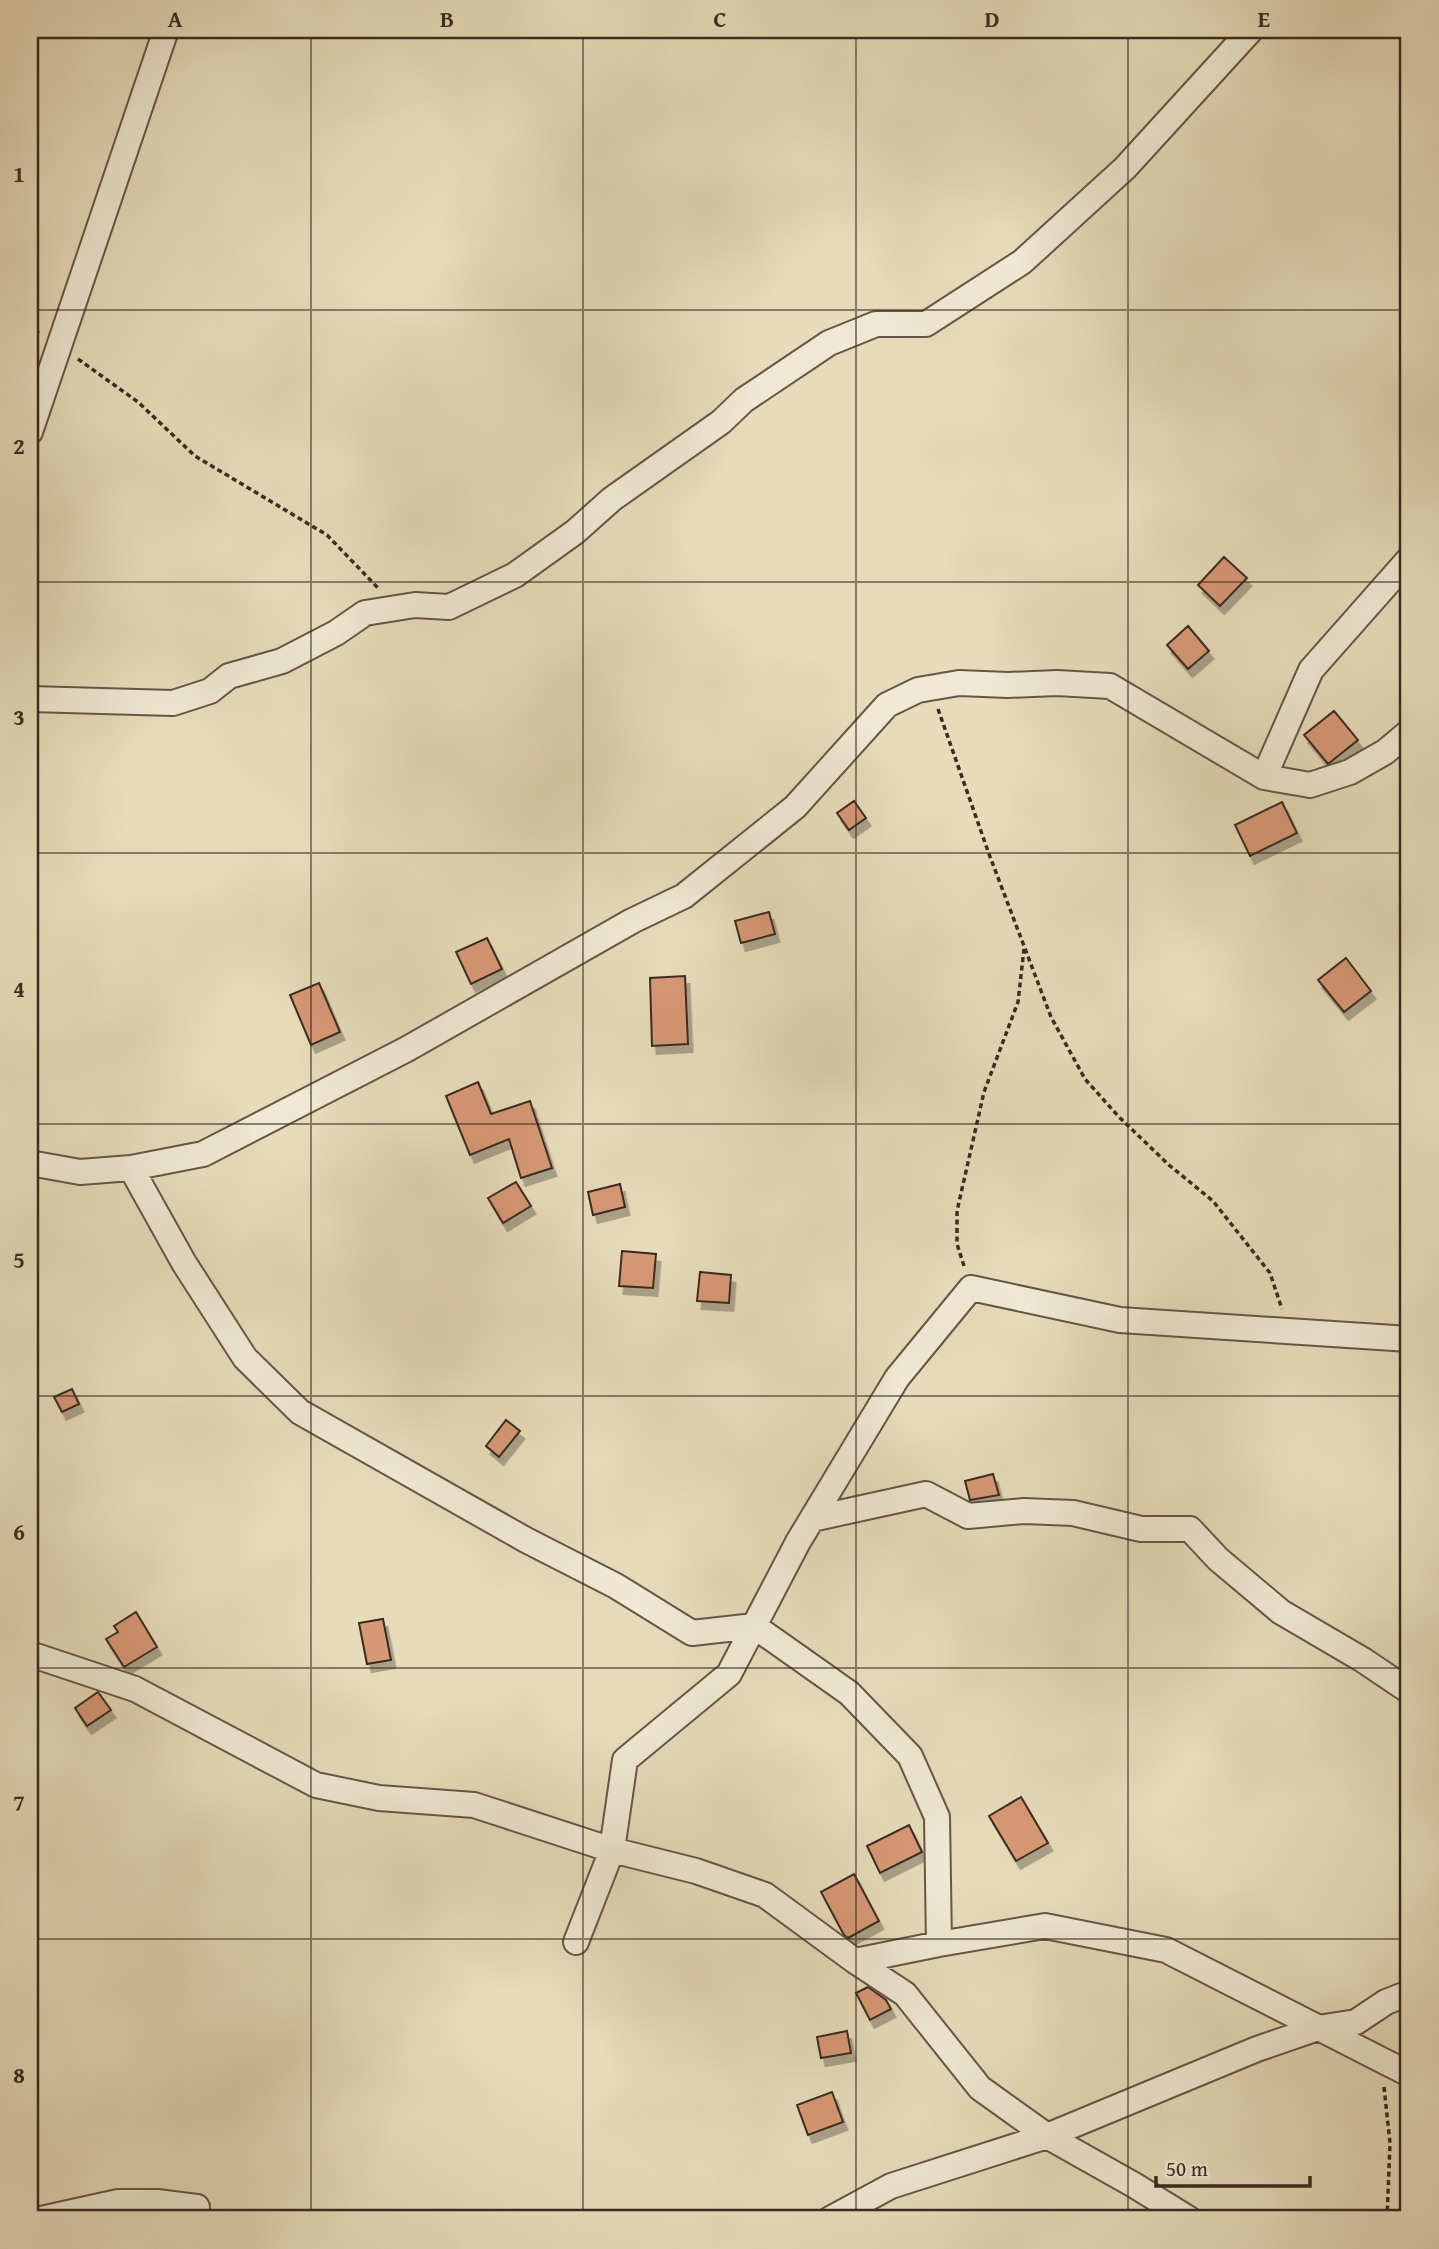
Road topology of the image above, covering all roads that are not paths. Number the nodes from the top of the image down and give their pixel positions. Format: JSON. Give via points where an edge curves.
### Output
{"nodes":[{"id":1,"x":166,"y":30,"type":"edge"},
{"id":2,"x":1251,"y":30,"type":"edge"},
{"id":3,"x":30,"y":432,"type":"edge"},
{"id":4,"x":1409,"y":559,"type":"edge"},
{"id":5,"x":30,"y":699,"type":"edge"},
{"id":6,"x":1409,"y":732,"type":"edge"},
{"id":7,"x":1264,"y":778,"type":"junction"},
{"id":8,"x":30,"y":1163,"type":"edge"},
{"id":9,"x":131,"y":1168,"type":"junction"},
{"id":10,"x":1409,"y":1339,"type":"edge"},
{"id":11,"x":812,"y":1518,"type":"junction"},
{"id":12,"x":754,"y":1626,"type":"junction"},
{"id":13,"x":30,"y":1654,"type":"edge"},
{"id":14,"x":1409,"y":1691,"type":"edge"},
{"id":15,"x":612,"y":1850,"type":"junction"},
{"id":16,"x":576,"y":1942,"type":"dead end"},
{"id":17,"x":939,"y":1944,"type":"junction"},
{"id":18,"x":855,"y":1961,"type":"junction"},
{"id":19,"x":1409,"y":1993,"type":"edge"},
{"id":20,"x":1318,"y":2028,"type":"junction"},
{"id":21,"x":1409,"y":2074,"type":"edge"},
{"id":22,"x":1047,"y":2136,"type":"junction"},
{"id":23,"x":197,"y":2207,"type":"dead end"},
{"id":24,"x":41,"y":2219,"type":"edge"},
{"id":25,"x":830,"y":2219,"type":"edge"},
{"id":26,"x":1189,"y":2219,"type":"edge"}],
"edges":[{"from":1,"to":3,"type":"street"},
{"from":2,"to":5,"type":"street","via":[[1125,168],[1022,262],[926,324],[876,324],[829,343],[744,400],[721,422],[515,575],[449,607],[415,605],[365,613],[282,661],[229,676],[210,691],[173,703]]},
{"from":4,"to":7,"type":"street","via":[[1311,670]]},
{"from":6,"to":7,"type":"street","via":[[1350,772],[1323,781],[1310,785]]},
{"from":7,"to":9,"type":"street","via":[[1110,686],[959,683],[918,690],[887,705],[795,807],[684,896],[632,920],[407,1049],[203,1154]]},
{"from":8,"to":9,"type":"street","via":[[80,1172]]},
{"from":9,"to":12,"type":"street","via":[[184,1263],[245,1357],[300,1412],[616,1586],[692,1633]]},
{"from":10,"to":11,"type":"street","via":[[1120,1320],[971,1288],[897,1378]]},
{"from":11,"to":12,"type":"street"},
{"from":11,"to":14,"type":"street","via":[[926,1494],[968,1516],[1073,1513],[1141,1529],[1190,1529],[1281,1612]]},
{"from":12,"to":15,"type":"street","via":[[729,1674],[625,1760]]},
{"from":12,"to":17,"type":"street","via":[[849,1693],[910,1756],[937,1818]]},
{"from":13,"to":15,"type":"street","via":[[135,1689],[316,1785],[379,1798],[474,1805]]},
{"from":15,"to":16,"type":"street"},
{"from":15,"to":18,"type":"street","via":[[696,1871],[765,1895]]},
{"from":17,"to":18,"type":"street"},
{"from":17,"to":20,"type":"street","via":[[1045,1926],[1166,1950]]},
{"from":18,"to":22,"type":"street","via":[[905,1994],[980,2088]]},
{"from":19,"to":20,"type":"street","via":[[1356,2022]]},
{"from":20,"to":21,"type":"street"},
{"from":20,"to":22,"type":"street"},
{"from":22,"to":25,"type":"street","via":[[891,2186]]},
{"from":22,"to":26,"type":"street"},
{"from":23,"to":24,"type":"street","via":[[118,2202]]}]}
